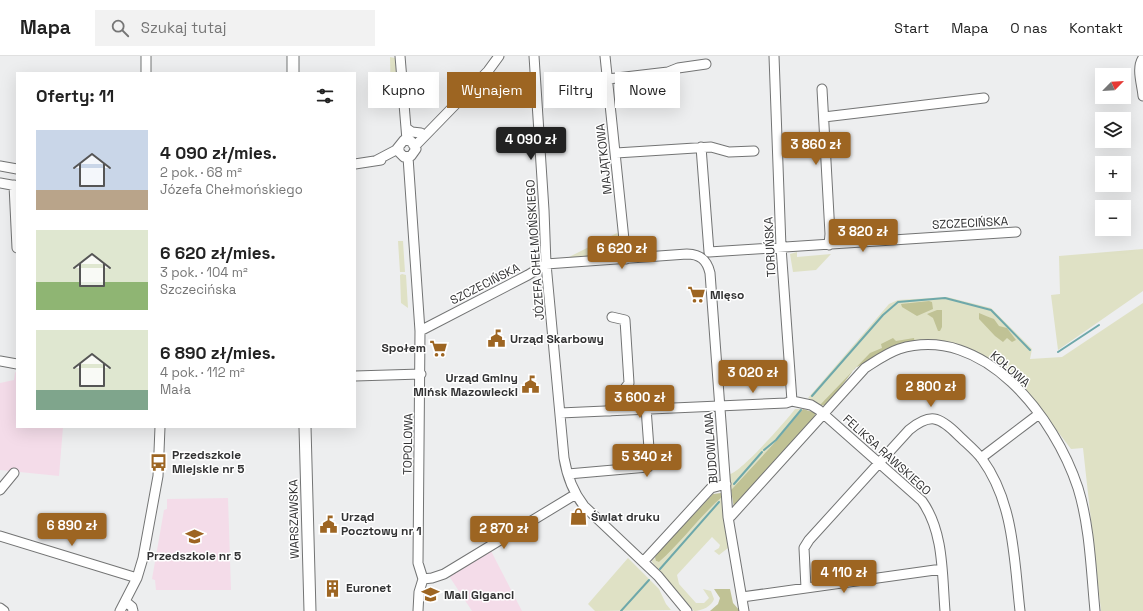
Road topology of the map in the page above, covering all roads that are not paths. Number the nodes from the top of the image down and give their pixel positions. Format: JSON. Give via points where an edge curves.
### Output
{"nodes":[{"id":1,"x":146,"y":56,"type":"edge"},
{"id":2,"x":293,"y":56,"type":"edge"},
{"id":3,"x":400,"y":56,"type":"edge"},
{"id":4,"x":499,"y":56,"type":"edge"},
{"id":5,"x":506,"y":56,"type":"edge"},
{"id":6,"x":534,"y":56,"type":"edge"},
{"id":7,"x":605,"y":56,"type":"edge"},
{"id":8,"x":774,"y":56,"type":"edge"},
{"id":9,"x":1143,"y":58,"type":"edge"},
{"id":10,"x":706,"y":64,"type":"dead end"},
{"id":11,"x":488,"y":71,"type":"junction"},
{"id":12,"x":146,"y":72,"type":"edge"},
{"id":13,"x":293,"y":72,"type":"edge"},
{"id":14,"x":608,"y":79,"type":"junction"},
{"id":15,"x":822,"y":89,"type":"dead end"},
{"id":16,"x":1143,"y":96,"type":"edge"},
{"id":17,"x":984,"y":98,"type":"dead end"},
{"id":18,"x":444,"y":115,"type":"junction"},
{"id":19,"x":824,"y":117,"type":"junction"},
{"id":20,"x":406,"y":128,"type":"junction"},
{"id":21,"x":421,"y":133,"type":"junction"},
{"id":22,"x":411,"y":142,"type":"junction"},
{"id":23,"x":701,"y":148,"type":"junction"},
{"id":24,"x":754,"y":150,"type":"dead end"},
{"id":25,"x":403,"y":153,"type":"junction"},
{"id":26,"x":616,"y":153,"type":"junction"},
{"id":27,"x":356,"y":164,"type":"edge"},
{"id":28,"x":0,"y":166,"type":"edge"},
{"id":29,"x":16,"y":169,"type":"edge"},
{"id":30,"x":0,"y":183,"type":"edge"},
{"id":31,"x":16,"y":186,"type":"edge"},
{"id":32,"x":1016,"y":232,"type":"dead end"},
{"id":33,"x":829,"y":244,"type":"junction"},
{"id":34,"x":781,"y":248,"type":"junction"},
{"id":35,"x":706,"y":256,"type":"junction"},
{"id":36,"x":626,"y":259,"type":"junction"},
{"id":37,"x":546,"y":264,"type":"junction"},
{"id":38,"x":612,"y":317,"type":"dead end"},
{"id":39,"x":420,"y":331,"type":"junction"},
{"id":40,"x":0,"y":361,"type":"edge"},
{"id":41,"x":16,"y":364,"type":"edge"},
{"id":42,"x":421,"y":374,"type":"junction"},
{"id":43,"x":356,"y":376,"type":"edge"},
{"id":44,"x":792,"y":401,"type":"junction"},
{"id":45,"x":720,"y":406,"type":"junction"},
{"id":46,"x":646,"y":408,"type":"junction"},
{"id":47,"x":610,"y":411,"type":"junction"},
{"id":48,"x":560,"y":413,"type":"junction"},
{"id":49,"x":824,"y":413,"type":"junction"},
{"id":50,"x":1039,"y":414,"type":"junction"},
{"id":51,"x":160,"y":428,"type":"edge"},
{"id":52,"x":305,"y":428,"type":"edge"},
{"id":53,"x":981,"y":458,"type":"junction"},
{"id":54,"x":879,"y":463,"type":"junction"},
{"id":55,"x":14,"y":473,"type":"dead end"},
{"id":56,"x":568,"y":474,"type":"junction"},
{"id":57,"x":726,"y":484,"type":"junction"},
{"id":58,"x":0,"y":490,"type":"edge"},
{"id":59,"x":576,"y":494,"type":"junction"},
{"id":60,"x":728,"y":517,"type":"junction"},
{"id":61,"x":0,"y":536,"type":"edge"},
{"id":62,"x":643,"y":562,"type":"junction"},
{"id":63,"x":942,"y":569,"type":"junction"},
{"id":64,"x":138,"y":578,"type":"junction"},
{"id":65,"x":423,"y":579,"type":"junction"},
{"id":66,"x":806,"y":588,"type":"junction"},
{"id":67,"x":742,"y":597,"type":"junction"},
{"id":68,"x":126,"y":602,"type":"junction"},
{"id":69,"x":0,"y":608,"type":"edge"},
{"id":70,"x":4,"y":611,"type":"edge"},
{"id":71,"x":120,"y":611,"type":"edge"},
{"id":72,"x":133,"y":611,"type":"edge"},
{"id":73,"x":310,"y":611,"type":"edge"},
{"id":74,"x":418,"y":611,"type":"edge"},
{"id":75,"x":687,"y":611,"type":"edge"},
{"id":76,"x":744,"y":611,"type":"edge"},
{"id":77,"x":945,"y":611,"type":"edge"},
{"id":78,"x":1020,"y":611,"type":"edge"},
{"id":79,"x":1095,"y":611,"type":"edge"}],
"edges":[{"from":1,"to":12,"type":"street"},
{"from":2,"to":13,"type":"main road"},
{"from":3,"to":20,"type":"street"},
{"from":4,"to":11,"type":"street"},
{"from":5,"to":11,"type":"street"},
{"from":6,"to":37,"type":"street","name":"JÓZEFA CHEŁMOŃSKIEGO"},
{"from":7,"to":14,"type":"street","name":"MAJĄTKOWA"},
{"from":8,"to":34,"type":"street","name":"TORUŃSKA"},
{"from":9,"to":16,"type":"street","via":[[1140,66]]},
{"from":10,"to":14,"type":"street","via":[[668,72]]},
{"from":11,"to":18,"type":"street"},
{"from":14,"to":26,"type":"street","name":"MAJĄTKOWA"},
{"from":15,"to":19,"type":"street"},
{"from":17,"to":19,"type":"street"},
{"from":18,"to":21,"type":"street"},
{"from":18,"to":22,"type":"street","via":[[429,134]]},
{"from":19,"to":33,"type":"street"},
{"from":20,"to":21,"type":"street"},
{"from":20,"to":22,"type":"street"},
{"from":21,"to":22,"type":"street"},
{"from":22,"to":25,"type":"street","via":[[401,142]]},
{"from":22,"to":25,"type":"street","via":[[414,154]]},
{"from":23,"to":24,"type":"street","via":[[711,147],[729,152]]},
{"from":23,"to":26,"type":"street"},
{"from":23,"to":35,"type":"street","name":"BUDOWLANA"},
{"from":25,"to":27,"type":"street","via":[[386,160]]},
{"from":25,"to":39,"type":"street","name":"TOPOLOWA"},
{"from":26,"to":36,"type":"street","name":"MAJĄTKOWA"},
{"from":28,"to":29,"type":"street"},
{"from":30,"to":31,"type":"street"},
{"from":32,"to":33,"type":"street","name":"SZCZECIŃSKA"},
{"from":33,"to":34,"type":"street","name":"SZCZECIŃSKA"},
{"from":34,"to":35,"type":"street","name":"SZCZECIŃSKA"},
{"from":34,"to":44,"type":"street","name":"TORUŃSKA"},
{"from":35,"to":36,"type":"street","name":"SZCZECIŃSKA","via":[[687,254]]},
{"from":35,"to":45,"type":"street","name":"BUDOWLANA","via":[[710,273]]},
{"from":36,"to":37,"type":"street","name":"SZCZECIŃSKA"},
{"from":37,"to":39,"type":"street","name":"SZCZECIŃSKA"},
{"from":37,"to":48,"type":"street","name":"JÓZEFA CHEŁMOŃSKIEGO"},
{"from":38,"to":47,"type":"street","via":[[624,320],[629,383]]},
{"from":39,"to":42,"type":"street","name":"TOPOLOWA"},
{"from":40,"to":41,"type":"street"},
{"from":42,"to":43,"type":"street"},
{"from":42,"to":65,"type":"street","name":"TOPOLOWA","via":[[418,563]]},
{"from":44,"to":45,"type":"street"},
{"from":44,"to":49,"type":"street","via":[[811,405]]},
{"from":45,"to":46,"type":"street"},
{"from":45,"to":57,"type":"street","name":"BUDOWLANA"},
{"from":46,"to":47,"type":"street"},
{"from":46,"to":56,"type":"street","via":[[650,462],[648,467]]},
{"from":47,"to":48,"type":"street"},
{"from":48,"to":56,"type":"street","name":"JÓZEFA CHEŁMOŃSKIEGO"},
{"from":49,"to":50,"type":"street","name":"KOŁOWA","via":[[856,377],[878,360],[901,348],[933,345],[962,351],[990,364],[1014,385]]},
{"from":49,"to":54,"type":"street","name":"FELIKSA RAWSKIEGO"},
{"from":49,"to":60,"type":"street","name":"KOŁOWA"},
{"from":50,"to":53,"type":"street"},
{"from":50,"to":79,"type":"street","name":"KOŁOWA","via":[[1062,450],[1078,488],[1085,518]]},
{"from":51,"to":64,"type":"street","via":[[158,476]]},
{"from":52,"to":73,"type":"main road","name":"WARSZAWSKA"},
{"from":53,"to":54,"type":"street","via":[[944,422],[929,418],[909,430]]},
{"from":53,"to":78,"type":"street","via":[[999,489],[1007,511]]},
{"from":54,"to":63,"type":"street","name":"FELIKSA RAWSKIEGO","via":[[922,501],[932,516]]},
{"from":54,"to":66,"type":"street","via":[[804,548]]},
{"from":55,"to":58,"type":"street"},
{"from":56,"to":59,"type":"street","name":"JÓZEFA CHEŁMOŃSKIEGO"},
{"from":57,"to":60,"type":"street","name":"BUDOWLANA"},
{"from":57,"to":62,"type":"street","via":[[712,488]]},
{"from":59,"to":62,"type":"street","name":"JÓZEFA CHEŁMOŃSKIEGO","via":[[591,514]]},
{"from":59,"to":65,"type":"street","via":[[444,574]]},
{"from":60,"to":67,"type":"street","name":"BUDOWLANA"},
{"from":61,"to":64,"type":"street"},
{"from":62,"to":75,"type":"street","name":"JÓZEFA CHEŁMOŃSKIEGO"},
{"from":63,"to":66,"type":"street"},
{"from":63,"to":77,"type":"street","name":"FELIKSA RAWSKIEGO"},
{"from":64,"to":68,"type":"street"},
{"from":65,"to":74,"type":"street","name":"TOPOLOWA"},
{"from":66,"to":67,"type":"street"},
{"from":67,"to":76,"type":"street","name":"BUDOWLANA"},
{"from":68,"to":71,"type":"street"},
{"from":68,"to":72,"type":"street"},
{"from":69,"to":70,"type":"street"}]}
